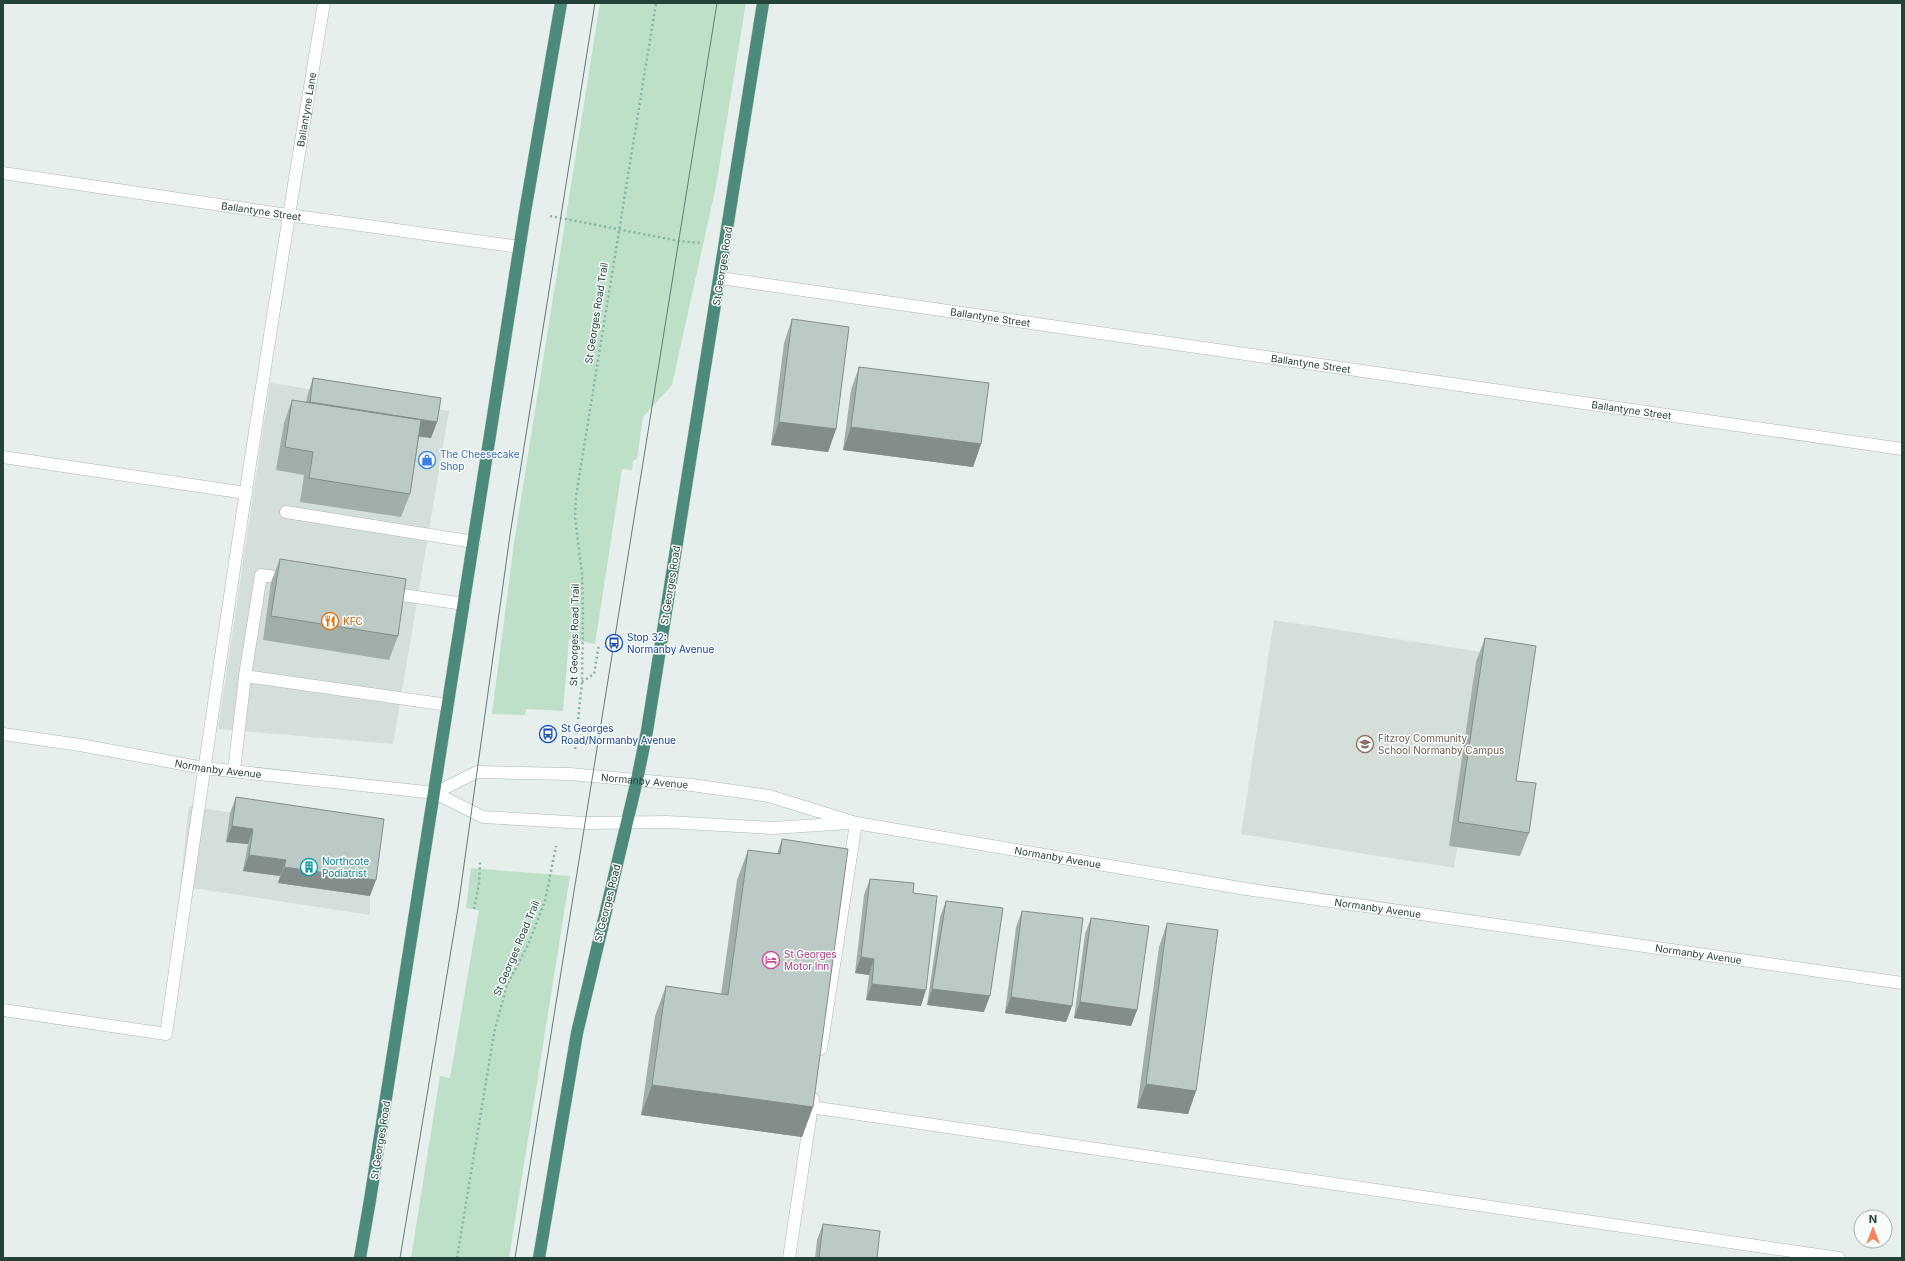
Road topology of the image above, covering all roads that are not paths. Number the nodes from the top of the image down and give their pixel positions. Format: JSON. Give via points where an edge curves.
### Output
{"nodes":[{"id":1,"x":324,"y":3,"type":"edge"},
{"id":2,"x":561,"y":3,"type":"edge"},
{"id":3,"x":763,"y":3,"type":"edge"},
{"id":4,"x":3,"y":173,"type":"edge"},
{"id":5,"x":288,"y":215,"type":"junction"},
{"id":6,"x":520,"y":247,"type":"junction"},
{"id":7,"x":720,"y":278,"type":"junction"},
{"id":8,"x":1902,"y":449,"type":"edge"},
{"id":9,"x":3,"y":457,"type":"edge"},
{"id":10,"x":246,"y":493,"type":"junction"},
{"id":11,"x":286,"y":512,"type":"dead end"},
{"id":12,"x":474,"y":542,"type":"junction"},
{"id":13,"x":299,"y":580,"type":"edge"},
{"id":14,"x":375,"y":591,"type":"edge"},
{"id":15,"x":464,"y":604,"type":"junction"},
{"id":16,"x":245,"y":676,"type":"junction"},
{"id":17,"x":448,"y":705,"type":"junction"},
{"id":18,"x":3,"y":734,"type":"edge"},
{"id":19,"x":204,"y":768,"type":"junction"},
{"id":20,"x":234,"y":771,"type":"junction"},
{"id":21,"x":638,"y":780,"type":"junction"},
{"id":22,"x":435,"y":793,"type":"junction"},
{"id":23,"x":627,"y":823,"type":"junction"},
{"id":24,"x":856,"y":823,"type":"junction"},
{"id":25,"x":1902,"y":983,"type":"edge"},
{"id":26,"x":3,"y":1010,"type":"edge"},
{"id":27,"x":819,"y":1060,"type":"edge"},
{"id":28,"x":815,"y":1084,"type":"edge"},
{"id":29,"x":811,"y":1107,"type":"junction"},
{"id":30,"x":360,"y":1258,"type":"edge"},
{"id":31,"x":539,"y":1258,"type":"edge"},
{"id":32,"x":789,"y":1258,"type":"edge"},
{"id":33,"x":1839,"y":1258,"type":"edge"}],
"edges":[{"from":1,"to":5,"type":"main road","name":"Ballantyne Lane"},
{"from":2,"to":6,"type":"highway","name":"St Georges Road"},
{"from":3,"to":7,"type":"highway","name":"St Georges Road"},
{"from":4,"to":5,"type":"main road","name":"Ballantyne Street"},
{"from":5,"to":6,"type":"main road","name":"Ballantyne Street"},
{"from":5,"to":10,"type":"main road","name":"Ballantyne Lane"},
{"from":6,"to":12,"type":"highway","name":"St Georges Road"},
{"from":7,"to":8,"type":"main road","name":"Ballantyne Street"},
{"from":7,"to":21,"type":"highway","name":"St Georges Road"},
{"from":9,"to":10,"type":"main road"},
{"from":10,"to":19,"type":"main road","name":"Ballantyne Lane"},
{"from":11,"to":12,"type":"main road"},
{"from":12,"to":15,"type":"highway","name":"St Georges Road"},
{"from":13,"to":16,"type":"main road","via":[[261,575]]},
{"from":14,"to":15,"type":"main road"},
{"from":15,"to":17,"type":"highway","name":"St Georges Road"},
{"from":16,"to":17,"type":"main road"},
{"from":16,"to":20,"type":"main road"},
{"from":17,"to":22,"type":"highway","name":"St Georges Road"},
{"from":18,"to":19,"type":"main road","name":"Normanby Avenue"},
{"from":19,"to":20,"type":"main road","name":"Normanby Avenue"},
{"from":19,"to":26,"type":"main road","name":"Ballantyne Lane","via":[[166,1034]]},
{"from":20,"to":22,"type":"main road","name":"Normanby Avenue"},
{"from":21,"to":22,"type":"main road","name":"Normanby Avenue","via":[[570,774],[477,772]]},
{"from":21,"to":23,"type":"highway","name":"St Georges Road"},
{"from":21,"to":24,"type":"main road","name":"Normanby Avenue","via":[[769,796]]},
{"from":22,"to":23,"type":"main road","name":"Normanby Avenue","via":[[483,817]]},
{"from":22,"to":30,"type":"highway","name":"St Georges Road"},
{"from":23,"to":24,"type":"main road","name":"Normanby Avenue","via":[[667,822],[773,828]]},
{"from":23,"to":31,"type":"highway","name":"St Georges Road","via":[[577,1033]]},
{"from":24,"to":25,"type":"main road","name":"Normanby Avenue","via":[[1246,889]]},
{"from":24,"to":27,"type":"main road"},
{"from":28,"to":29,"type":"main road"},
{"from":29,"to":32,"type":"main road"},
{"from":29,"to":33,"type":"main road"}]}
